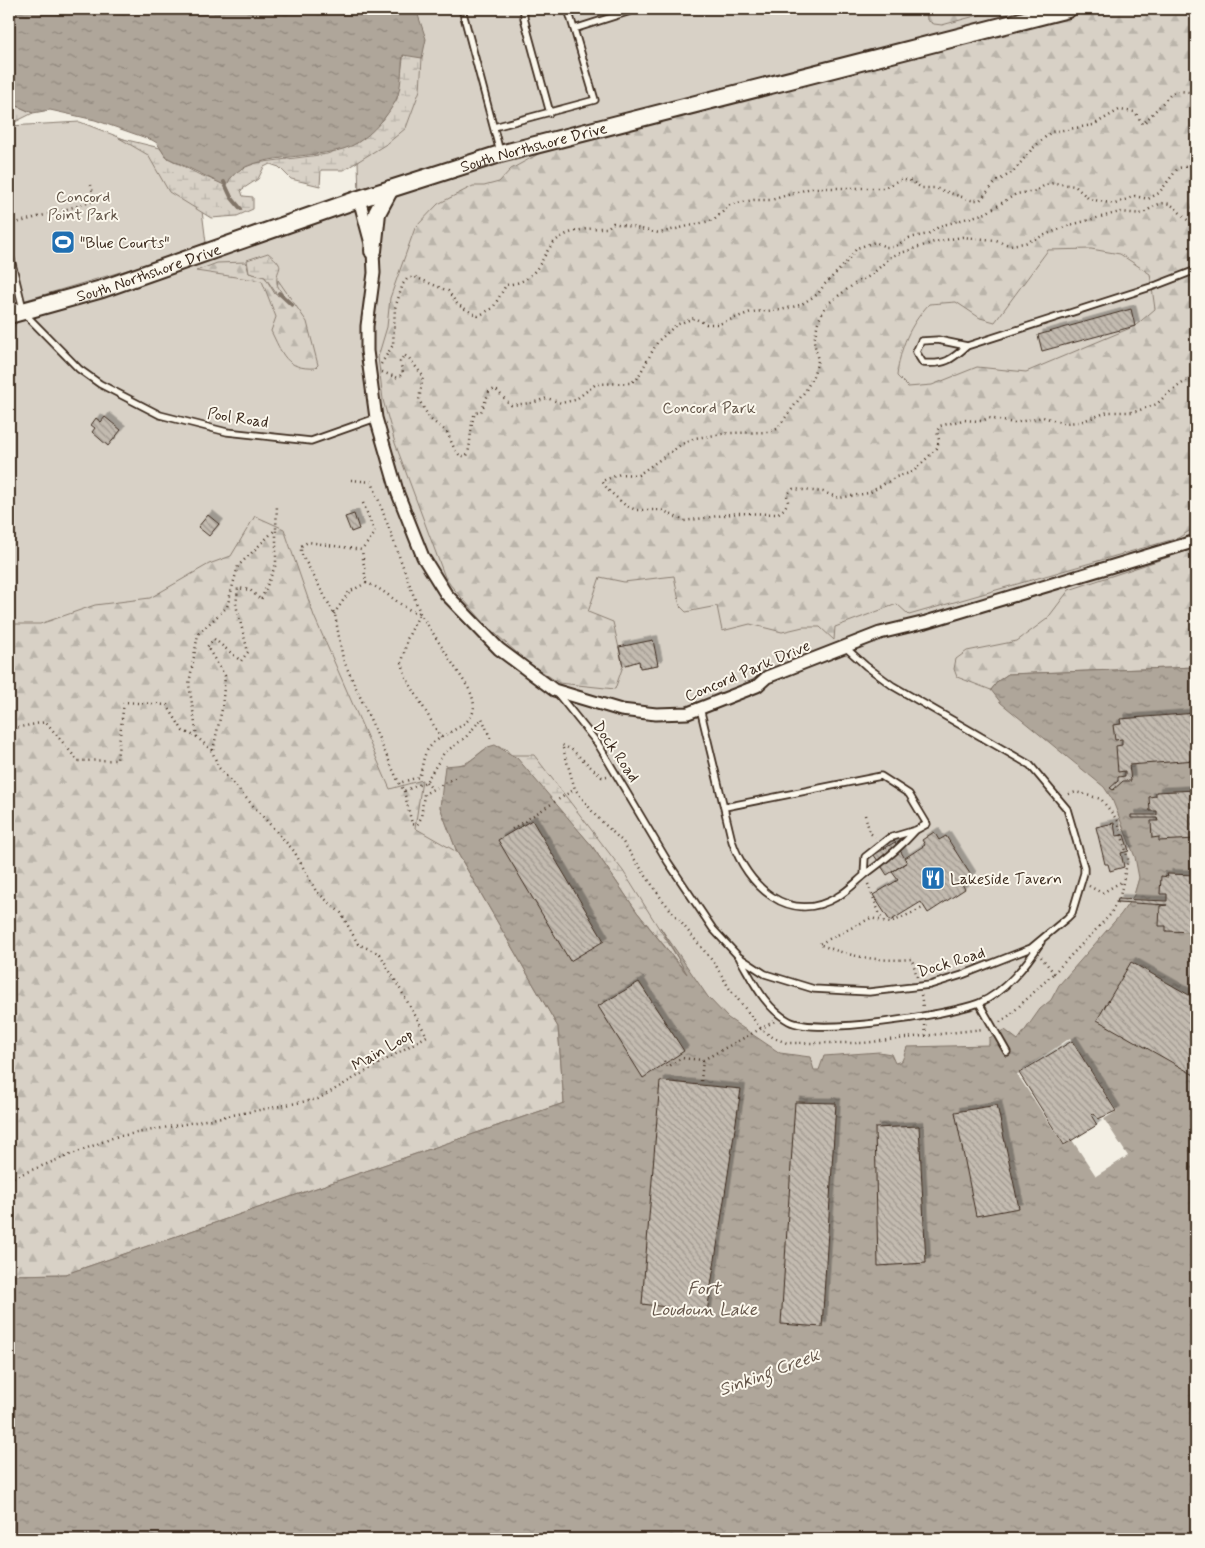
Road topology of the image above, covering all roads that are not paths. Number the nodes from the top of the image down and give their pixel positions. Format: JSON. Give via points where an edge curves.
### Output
{"nodes":[{"id":1,"x":462,"y":9,"type":"edge"},
{"id":2,"x":524,"y":9,"type":"edge"},
{"id":3,"x":568,"y":9,"type":"edge"},
{"id":4,"x":637,"y":9,"type":"edge"},
{"id":5,"x":1068,"y":9,"type":"edge"},
{"id":6,"x":574,"y":28,"type":"junction"},
{"id":7,"x":550,"y":113,"type":"junction"},
{"id":8,"x":494,"y":127,"type":"junction"},
{"id":9,"x":500,"y":154,"type":"junction"},
{"id":10,"x":390,"y":189,"type":"junction"},
{"id":11,"x":359,"y":199,"type":"junction"},
{"id":12,"x":9,"y":251,"type":"edge"},
{"id":13,"x":373,"y":251,"type":"junction"},
{"id":14,"x":1196,"y":270,"type":"edge"},
{"id":15,"x":16,"y":314,"type":"edge"},
{"id":16,"x":967,"y":346,"type":"junction"},
{"id":17,"x":376,"y":418,"type":"junction"},
{"id":18,"x":1196,"y":541,"type":"edge"},
{"id":19,"x":845,"y":647,"type":"junction"},
{"id":20,"x":554,"y":690,"type":"junction"},
{"id":21,"x":700,"y":708,"type":"junction"},
{"id":22,"x":725,"y":806,"type":"junction"},
{"id":23,"x":916,"y":830,"type":"junction"},
{"id":24,"x":864,"y":875,"type":"junction"},
{"id":25,"x":1045,"y":936,"type":"junction"},
{"id":26,"x":739,"y":957,"type":"junction"},
{"id":27,"x":979,"y":1003,"type":"junction"},
{"id":28,"x":1007,"y":1052,"type":"dead end"}],
"edges":[{"from":1,"to":8,"type":"lane"},
{"from":2,"to":7,"type":"lane"},
{"from":3,"to":6,"type":"lane"},
{"from":4,"to":6,"type":"lane"},
{"from":5,"to":9,"type":"main road","name":"South Northshore Drive"},
{"from":6,"to":7,"type":"lane","via":[[595,100]]},
{"from":7,"to":8,"type":"lane"},
{"from":8,"to":9,"type":"lane"},
{"from":9,"to":10,"type":"main road","name":"South Northshore Drive"},
{"from":10,"to":11,"type":"main road","name":"South Northshore Drive"},
{"from":10,"to":13,"type":"main road","via":[[377,213]]},
{"from":11,"to":13,"type":"street","name":"Concord Park Drive"},
{"from":11,"to":15,"type":"main road","name":"South Northshore Drive","via":[[102,289]]},
{"from":12,"to":15,"type":"lane"},
{"from":13,"to":17,"type":"street","name":"Concord Park Drive","via":[[374,273],[366,326],[368,368]]},
{"from":14,"to":16,"type":"lane"},
{"from":15,"to":17,"type":"lane","name":"Pool Road","via":[[79,370],[160,415],[227,432],[311,441]]},
{"from":16,"to":16,"type":"lane","via":[[938,340],[921,341],[916,352],[923,364],[939,365]]},
{"from":17,"to":20,"type":"street","name":"Concord Park Drive","via":[[398,494],[432,575],[499,649]]},
{"from":18,"to":19,"type":"street","name":"Concord Park Drive","via":[[880,633]]},
{"from":19,"to":21,"type":"street","name":"Concord Park Drive","via":[[767,677],[757,686]]},
{"from":19,"to":25,"type":"lane","name":"Dock Road","via":[[893,686],[1030,765],[1067,809],[1084,866],[1072,913]]},
{"from":20,"to":21,"type":"street","name":"Concord Park Drive","via":[[621,710],[656,714],[688,713]]},
{"from":20,"to":26,"type":"lane","name":"Dock Road","via":[[598,744],[702,914]]},
{"from":21,"to":22,"type":"lane"},
{"from":22,"to":23,"type":"lane","via":[[880,776],[909,794],[927,824]]},
{"from":22,"to":24,"type":"lane","via":[[739,861],[757,884],[784,903],[800,907],[825,903],[842,894]]},
{"from":23,"to":24,"type":"lane","via":[[902,847]]},
{"from":23,"to":24,"type":"lane","via":[[889,838],[865,857]]},
{"from":25,"to":26,"type":"lane","name":"Dock Road","via":[[1031,948],[962,975],[930,985],[876,992],[808,988],[764,974]]},
{"from":25,"to":27,"type":"lane","via":[[1001,988]]},
{"from":26,"to":27,"type":"lane","via":[[769,1005],[801,1025],[818,1027],[882,1022]]},
{"from":27,"to":28,"type":"lane"}]}
